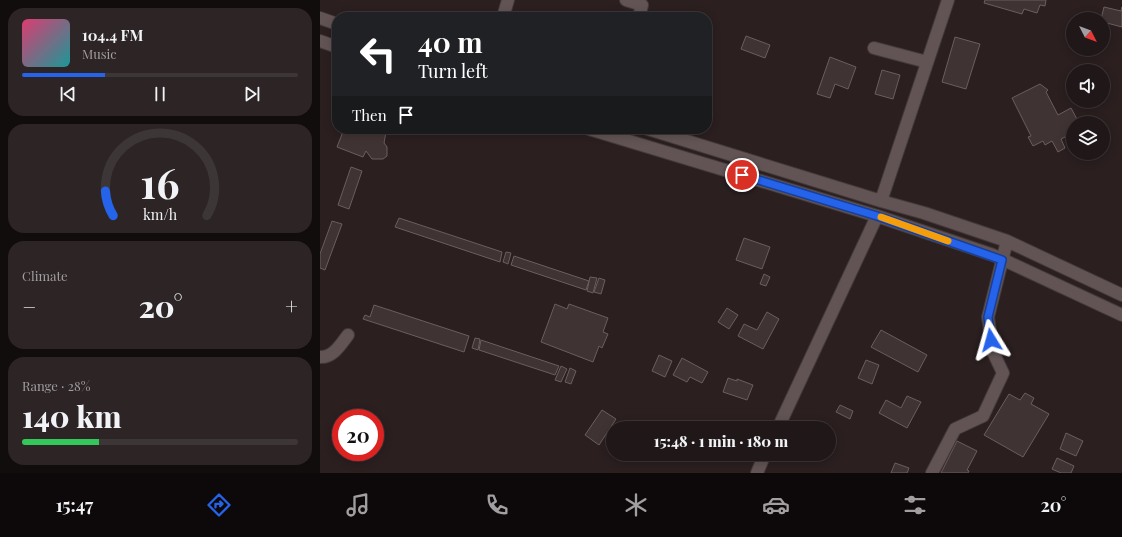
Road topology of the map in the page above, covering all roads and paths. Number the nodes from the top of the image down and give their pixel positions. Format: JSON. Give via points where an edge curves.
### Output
{"nodes":[{"id":1,"x":508,"y":0,"type":"edge"},
{"id":2,"x":626,"y":0,"type":"edge"},
{"id":3,"x":948,"y":0,"type":"edge"},
{"id":4,"x":504,"y":12,"type":"edge"},
{"id":5,"x":640,"y":12,"type":"edge"},
{"id":6,"x":320,"y":18,"type":"edge"},
{"id":7,"x":332,"y":22,"type":"edge"},
{"id":8,"x":320,"y":41,"type":"edge"},
{"id":9,"x":332,"y":45,"type":"edge"},
{"id":10,"x":874,"y":48,"type":"dead end"},
{"id":11,"x":927,"y":62,"type":"junction"},
{"id":12,"x":614,"y":134,"type":"edge"},
{"id":13,"x":664,"y":134,"type":"edge"},
{"id":14,"x":881,"y":201,"type":"junction"},
{"id":15,"x":877,"y":216,"type":"junction"},
{"id":16,"x":1007,"y":241,"type":"junction"},
{"id":17,"x":1002,"y":260,"type":"junction"},
{"id":18,"x":1121,"y":293,"type":"edge"},
{"id":19,"x":1122,"y":315,"type":"edge"},
{"id":20,"x":348,"y":335,"type":"dead end"},
{"id":21,"x":320,"y":357,"type":"edge"},
{"id":22,"x":781,"y":421,"type":"edge"},
{"id":23,"x":763,"y":461,"type":"edge"},
{"id":24,"x":757,"y":473,"type":"edge"},
{"id":25,"x":932,"y":473,"type":"edge"}],
"edges":[{"from":1,"to":4,"type":"street"},
{"from":2,"to":5,"type":"street","via":[[642,5]]},
{"from":3,"to":11,"type":"street"},
{"from":6,"to":7,"type":"street"},
{"from":8,"to":9,"type":"street"},
{"from":10,"to":11,"type":"street"},
{"from":11,"to":14,"type":"street"},
{"from":12,"to":15,"type":"street"},
{"from":13,"to":14,"type":"street"},
{"from":14,"to":16,"type":"street"},
{"from":15,"to":17,"type":"street"},
{"from":15,"to":22,"type":"street"},
{"from":16,"to":17,"type":"street"},
{"from":16,"to":18,"type":"street"},
{"from":17,"to":19,"type":"street"},
{"from":17,"to":25,"type":"street","via":[[988,317],[993,352],[1003,373],[983,416],[955,429]]},
{"from":20,"to":21,"type":"street","via":[[333,353]]},
{"from":23,"to":24,"type":"street"}]}
